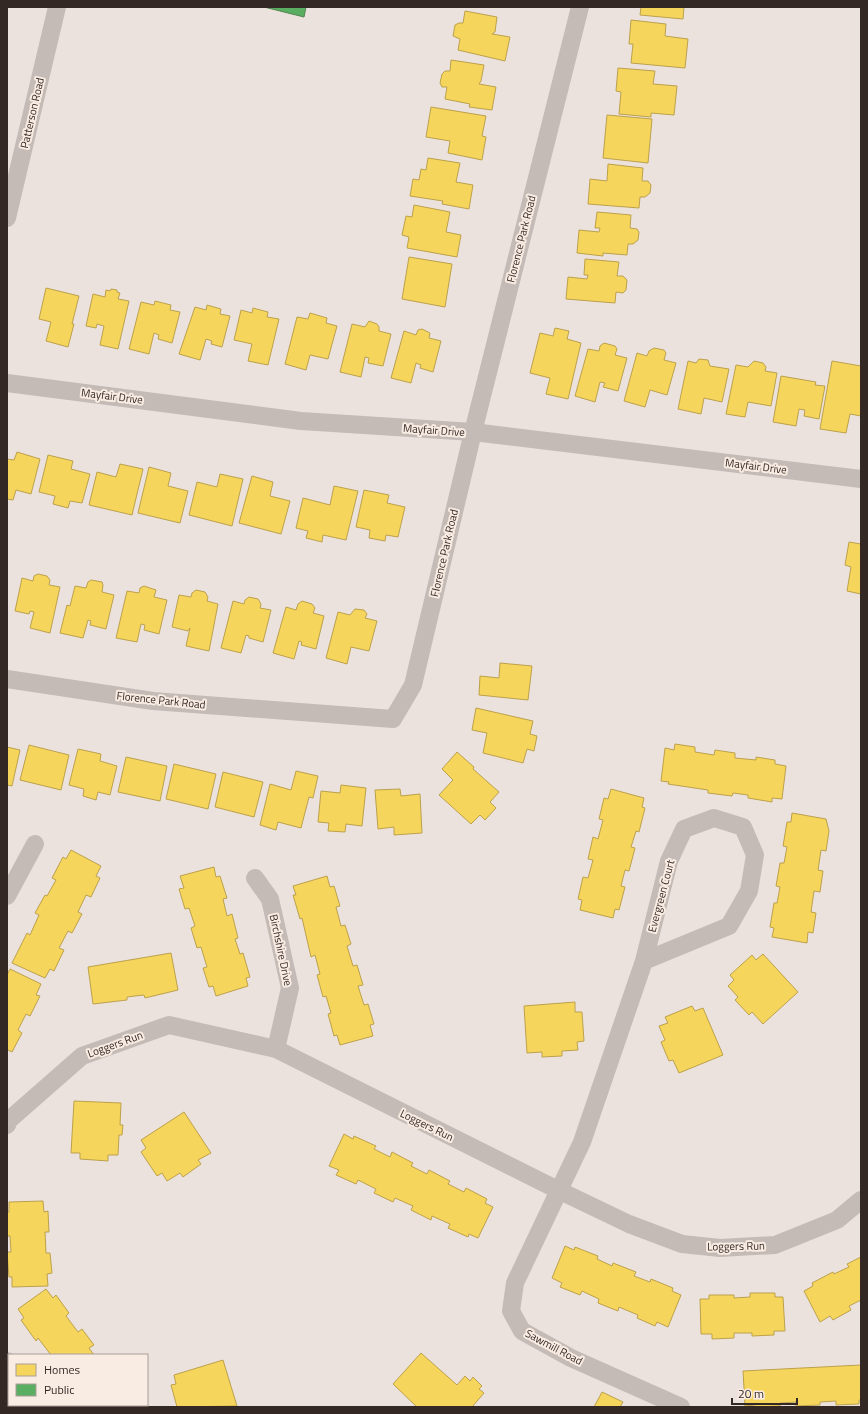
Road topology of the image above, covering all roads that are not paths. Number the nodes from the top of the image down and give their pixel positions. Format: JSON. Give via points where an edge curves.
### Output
{"nodes":[{"id":1,"x":57,"y":7,"type":"edge"},
{"id":2,"x":580,"y":7,"type":"edge"},
{"id":3,"x":7,"y":218,"type":"edge"},
{"id":4,"x":7,"y":383,"type":"edge"},
{"id":5,"x":473,"y":432,"type":"junction"},
{"id":6,"x":861,"y":479,"type":"edge"},
{"id":7,"x":7,"y":679,"type":"edge"},
{"id":8,"x":35,"y":844,"type":"dead end"},
{"id":9,"x":255,"y":878,"type":"dead end"},
{"id":10,"x":7,"y":896,"type":"edge"},
{"id":11,"x":644,"y":962,"type":"junction"},
{"id":12,"x":276,"y":1050,"type":"junction"},
{"id":13,"x":8,"y":1121,"type":"edge"},
{"id":14,"x":558,"y":1190,"type":"junction"},
{"id":15,"x":861,"y":1200,"type":"edge"},
{"id":16,"x":681,"y":1407,"type":"edge"}],
"edges":[{"from":1,"to":3,"type":"street","name":"Patterson Road"},
{"from":2,"to":5,"type":"street","name":"Florence Park Road"},
{"from":4,"to":5,"type":"street","name":"Mayfair Drive","via":[[302,421]]},
{"from":5,"to":6,"type":"street","name":"Mayfair Drive"},
{"from":5,"to":7,"type":"street","name":"Florence Park Road","via":[[413,685],[393,719],[153,701]]},
{"from":8,"to":10,"type":"street"},
{"from":9,"to":12,"type":"street","name":"Birchshire Drive","via":[[270,899],[290,988]]},
{"from":11,"to":11,"type":"street","name":"Evergreen Court","via":[[729,926],[749,891],[755,854],[743,827],[714,818],[684,829],[669,862]]},
{"from":11,"to":14,"type":"street","name":"Evergreen Court","via":[[582,1142]]},
{"from":12,"to":13,"type":"street","name":"Loggers Run","via":[[169,1025],[82,1056]]},
{"from":12,"to":14,"type":"street","name":"Loggers Run"},
{"from":14,"to":15,"type":"street","name":"Loggers Run","via":[[629,1224],[676,1242],[720,1248],[775,1245],[837,1220]]},
{"from":14,"to":16,"type":"street","name":"Sawmill Road","via":[[515,1283],[511,1311],[522,1331],[571,1358]]}]}
